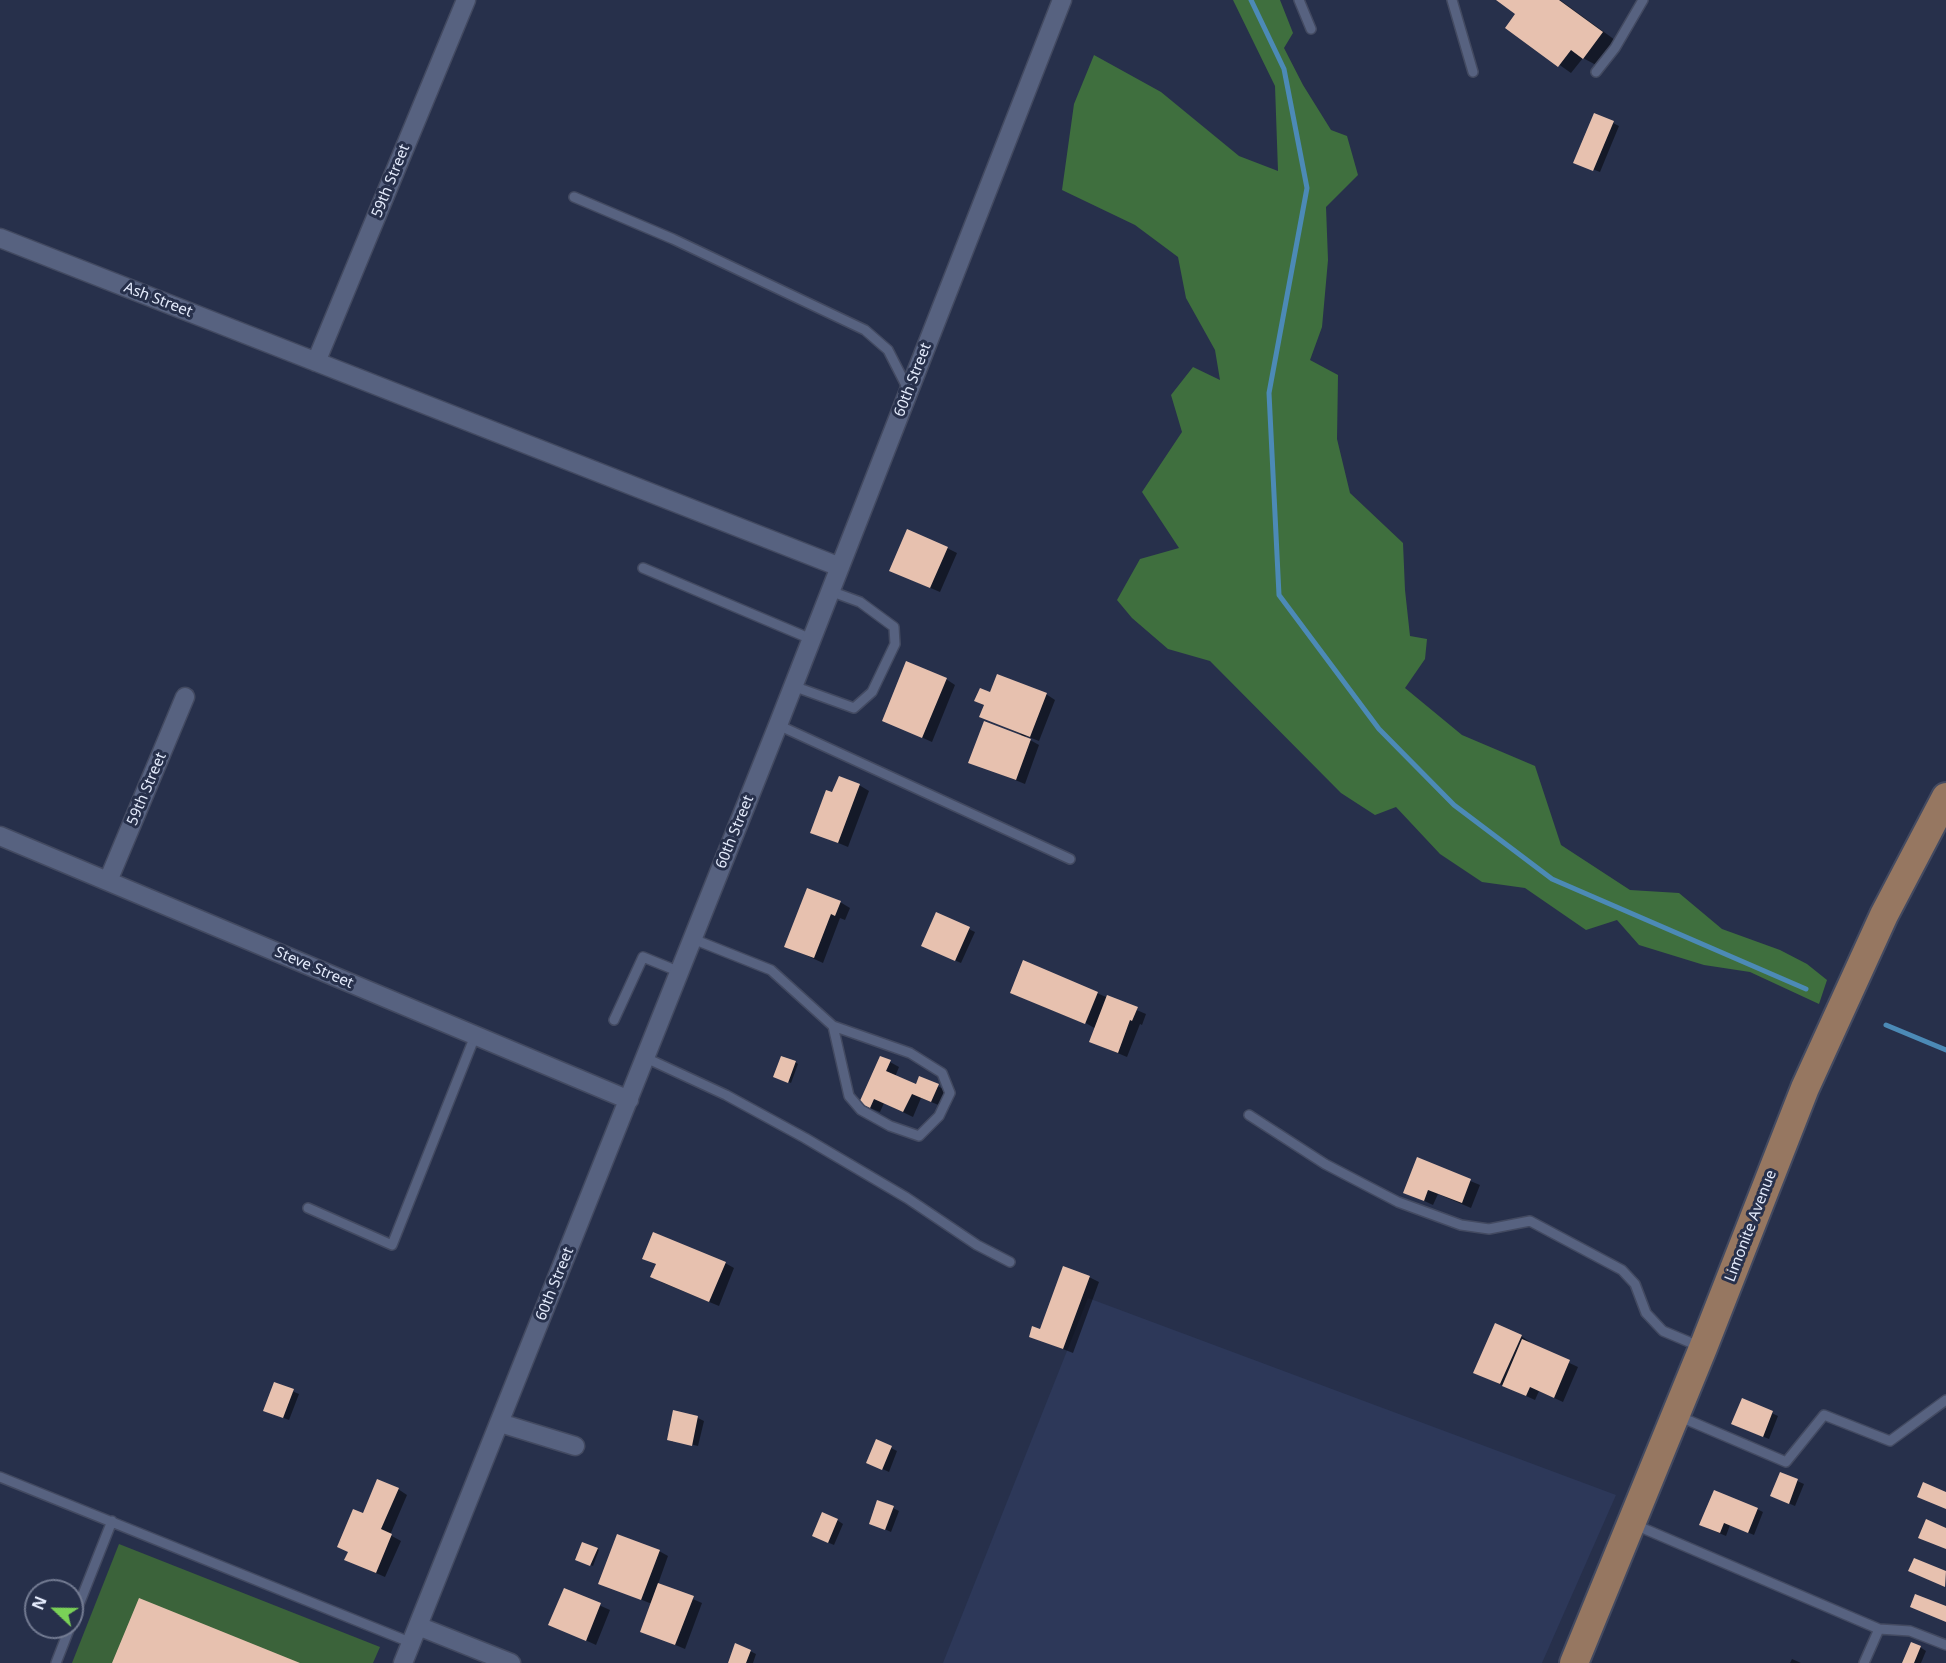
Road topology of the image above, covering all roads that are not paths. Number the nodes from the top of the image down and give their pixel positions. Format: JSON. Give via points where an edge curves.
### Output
{"nodes":[{"id":1,"x":466,"y":0,"type":"edge"},
{"id":2,"x":1062,"y":0,"type":"edge"},
{"id":3,"x":1299,"y":0,"type":"edge"},
{"id":4,"x":1452,"y":0,"type":"edge"},
{"id":5,"x":1643,"y":0,"type":"edge"},
{"id":6,"x":1311,"y":29,"type":"dead end"},
{"id":7,"x":1473,"y":72,"type":"dead end"},
{"id":8,"x":1596,"y":72,"type":"dead end"},
{"id":9,"x":574,"y":196,"type":"dead end"},
{"id":10,"x":0,"y":238,"type":"edge"},
{"id":11,"x":316,"y":362,"type":"junction"},
{"id":12,"x":909,"y":391,"type":"junction"},
{"id":13,"x":840,"y":567,"type":"junction"},
{"id":14,"x":643,"y":568,"type":"dead end"},
{"id":15,"x":830,"y":591,"type":"junction"},
{"id":16,"x":812,"y":639,"type":"junction"},
{"id":17,"x":793,"y":686,"type":"junction"},
{"id":18,"x":185,"y":697,"type":"dead end"},
{"id":19,"x":778,"y":725,"type":"junction"},
{"id":20,"x":1946,"y":797,"type":"edge"},
{"id":21,"x":0,"y":836,"type":"edge"},
{"id":22,"x":1070,"y":859,"type":"dead end"},
{"id":23,"x":108,"y":881,"type":"junction"},
{"id":24,"x":693,"y":939,"type":"junction"},
{"id":25,"x":680,"y":972,"type":"junction"},
{"id":26,"x":615,"y":1020,"type":"dead end"},
{"id":27,"x":833,"y":1026,"type":"junction"},
{"id":28,"x":475,"y":1035,"type":"junction"},
{"id":29,"x":646,"y":1058,"type":"junction"},
{"id":30,"x":629,"y":1100,"type":"junction"},
{"id":31,"x":1249,"y":1114,"type":"dead end"},
{"id":32,"x":308,"y":1208,"type":"dead end"},
{"id":33,"x":1010,"y":1262,"type":"dead end"},
{"id":34,"x":1703,"y":1348,"type":"junction"},
{"id":35,"x":1946,"y":1400,"type":"edge"},
{"id":36,"x":1676,"y":1415,"type":"junction"},
{"id":37,"x":500,"y":1424,"type":"junction"},
{"id":38,"x":575,"y":1446,"type":"dead end"},
{"id":39,"x":0,"y":1477,"type":"edge"},
{"id":40,"x":112,"y":1521,"type":"junction"},
{"id":41,"x":1631,"y":1523,"type":"junction"},
{"id":42,"x":84,"y":1592,"type":"edge"},
{"id":43,"x":1879,"y":1629,"type":"junction"},
{"id":44,"x":415,"y":1634,"type":"junction"},
{"id":45,"x":65,"y":1639,"type":"edge"},
{"id":46,"x":1946,"y":1645,"type":"edge"},
{"id":47,"x":56,"y":1663,"type":"edge"},
{"id":48,"x":403,"y":1663,"type":"edge"},
{"id":49,"x":511,"y":1663,"type":"edge"},
{"id":50,"x":1574,"y":1663,"type":"edge"},
{"id":51,"x":1864,"y":1663,"type":"edge"}],
"edges":[{"from":1,"to":11,"type":"street","name":"59th Street"},
{"from":2,"to":12,"type":"street","name":"60th Street"},
{"from":3,"to":6,"type":"lane"},
{"from":4,"to":7,"type":"lane"},
{"from":5,"to":8,"type":"lane"},
{"from":9,"to":12,"type":"lane","via":[[865,330],[888,350]]},
{"from":10,"to":11,"type":"street","name":"Ash Street"},
{"from":11,"to":13,"type":"street","name":"Ash Street"},
{"from":12,"to":13,"type":"street","name":"60th Street"},
{"from":13,"to":15,"type":"street","name":"60th Street"},
{"from":14,"to":16,"type":"lane"},
{"from":15,"to":16,"type":"street","name":"60th Street"},
{"from":15,"to":17,"type":"lane","via":[[860,602],[894,627],[895,644],[872,692],[854,708]]},
{"from":16,"to":17,"type":"street","name":"60th Street"},
{"from":17,"to":19,"type":"street","name":"60th Street"},
{"from":18,"to":23,"type":"street","name":"59th Street"},
{"from":19,"to":22,"type":"lane"},
{"from":19,"to":24,"type":"street","name":"60th Street"},
{"from":20,"to":34,"type":"main road","name":"Limonite Avenue","via":[[1837,1015]]},
{"from":21,"to":23,"type":"street","name":"Steve Street"},
{"from":23,"to":28,"type":"street","name":"Steve Street"},
{"from":24,"to":25,"type":"street","name":"60th Street"},
{"from":24,"to":27,"type":"lane","via":[[771,970]]},
{"from":25,"to":26,"type":"lane","via":[[643,957]]},
{"from":25,"to":29,"type":"street","name":"60th Street"},
{"from":27,"to":27,"type":"lane","via":[[910,1053],[942,1073],[950,1093],[939,1116],[919,1136],[861,1110],[849,1096]]},
{"from":28,"to":30,"type":"street","name":"Steve Street"},
{"from":28,"to":32,"type":"lane","via":[[392,1245]]},
{"from":29,"to":30,"type":"street","name":"60th Street"},
{"from":29,"to":33,"type":"lane","via":[[805,1138]]},
{"from":30,"to":37,"type":"street","name":"60th Street"},
{"from":31,"to":34,"type":"lane","via":[[1325,1164],[1408,1206],[1461,1226],[1489,1229],[1530,1221],[1622,1270],[1635,1284],[1646,1313],[1663,1331]]},
{"from":34,"to":36,"type":"main road","name":"Limonite Avenue"},
{"from":35,"to":36,"type":"lane","via":[[1890,1441],[1824,1416],[1786,1462]]},
{"from":36,"to":41,"type":"main road","name":"Limonite Avenue"},
{"from":37,"to":38,"type":"street"},
{"from":37,"to":44,"type":"street","name":"60th Street"},
{"from":39,"to":40,"type":"lane"},
{"from":40,"to":42,"type":"lane"},
{"from":40,"to":44,"type":"lane"},
{"from":41,"to":43,"type":"lane"},
{"from":41,"to":50,"type":"main road","name":"Limonite Avenue"},
{"from":43,"to":46,"type":"lane","via":[[1910,1630]]},
{"from":43,"to":51,"type":"lane"},
{"from":44,"to":48,"type":"street","name":"60th Street"},
{"from":44,"to":49,"type":"street"},
{"from":45,"to":47,"type":"lane"}]}
